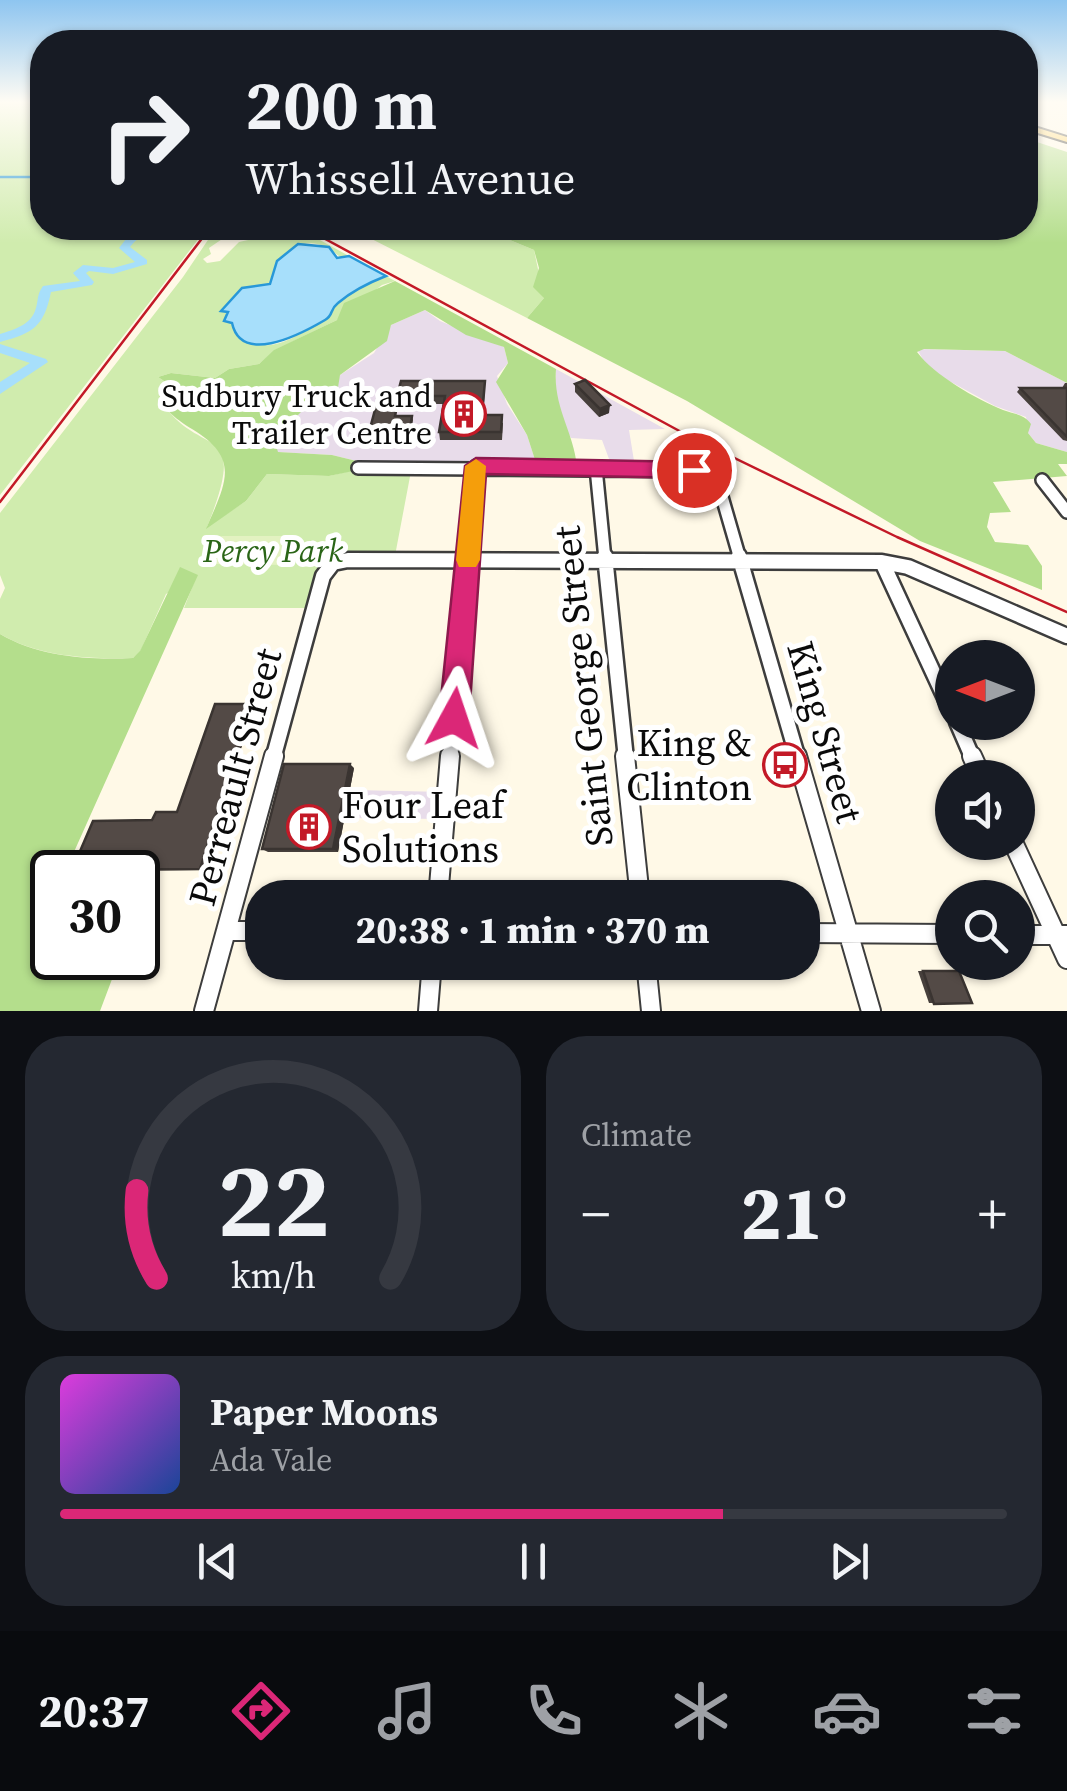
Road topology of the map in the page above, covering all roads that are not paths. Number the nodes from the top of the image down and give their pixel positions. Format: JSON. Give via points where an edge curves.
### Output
{"nodes":[{"id":1,"x":476,"y":466,"type":"junction"},
{"id":2,"x":358,"y":468,"type":"dead end"},
{"id":3,"x":596,"y":468,"type":"junction"},
{"id":4,"x":1042,"y":480,"type":"dead end"},
{"id":5,"x":1067,"y":512,"type":"edge"},
{"id":6,"x":468,"y":561,"type":"junction"},
{"id":7,"x":606,"y":562,"type":"junction"},
{"id":8,"x":882,"y":562,"type":"junction"},
{"id":9,"x":744,"y":563,"type":"junction"},
{"id":10,"x":1067,"y":636,"type":"edge"},
{"id":11,"x":935,"y":676,"type":"edge"},
{"id":12,"x":1021,"y":860,"type":"edge"},
{"id":13,"x":440,"y":880,"type":"edge"},
{"id":14,"x":638,"y":880,"type":"edge"},
{"id":15,"x":226,"y":931,"type":"junction"},
{"id":16,"x":245,"y":931,"type":"edge"},
{"id":17,"x":820,"y":933,"type":"edge"},
{"id":18,"x":848,"y":934,"type":"junction"},
{"id":19,"x":935,"y":934,"type":"edge"},
{"id":20,"x":1035,"y":935,"type":"edge"},
{"id":21,"x":1061,"y":935,"type":"edge"},
{"id":22,"x":1067,"y":960,"type":"edge"},
{"id":23,"x":431,"y":980,"type":"edge"},
{"id":24,"x":648,"y":980,"type":"edge"},
{"id":25,"x":204,"y":1011,"type":"edge"},
{"id":26,"x":428,"y":1011,"type":"edge"},
{"id":27,"x":651,"y":1011,"type":"edge"},
{"id":28,"x":870,"y":1011,"type":"edge"}],
"edges":[{"from":1,"to":2,"type":"street"},
{"from":1,"to":3,"type":"street"},
{"from":1,"to":6,"type":"street"},
{"from":3,"to":7,"type":"street","name":"Saint George Street"},
{"from":3,"to":9,"type":"street","name":"King Street","via":[[712,473]]},
{"from":4,"to":5,"type":"street"},
{"from":6,"to":7,"type":"street"},
{"from":6,"to":13,"type":"street"},
{"from":6,"to":15,"type":"street","name":"Perreault Street","via":[[348,560],[323,576]]},
{"from":7,"to":9,"type":"street"},
{"from":7,"to":14,"type":"street","name":"Saint George Street"},
{"from":8,"to":9,"type":"street"},
{"from":8,"to":10,"type":"street","via":[[908,567]]},
{"from":8,"to":11,"type":"street"},
{"from":9,"to":18,"type":"street","name":"King Street"},
{"from":12,"to":21,"type":"street"},
{"from":15,"to":16,"type":"street"},
{"from":15,"to":25,"type":"street","name":"Perreault Street"},
{"from":17,"to":18,"type":"street"},
{"from":18,"to":19,"type":"street"},
{"from":18,"to":28,"type":"street","name":"King Street"},
{"from":20,"to":21,"type":"street"},
{"from":21,"to":22,"type":"street"},
{"from":23,"to":26,"type":"street"},
{"from":24,"to":27,"type":"street"}]}
